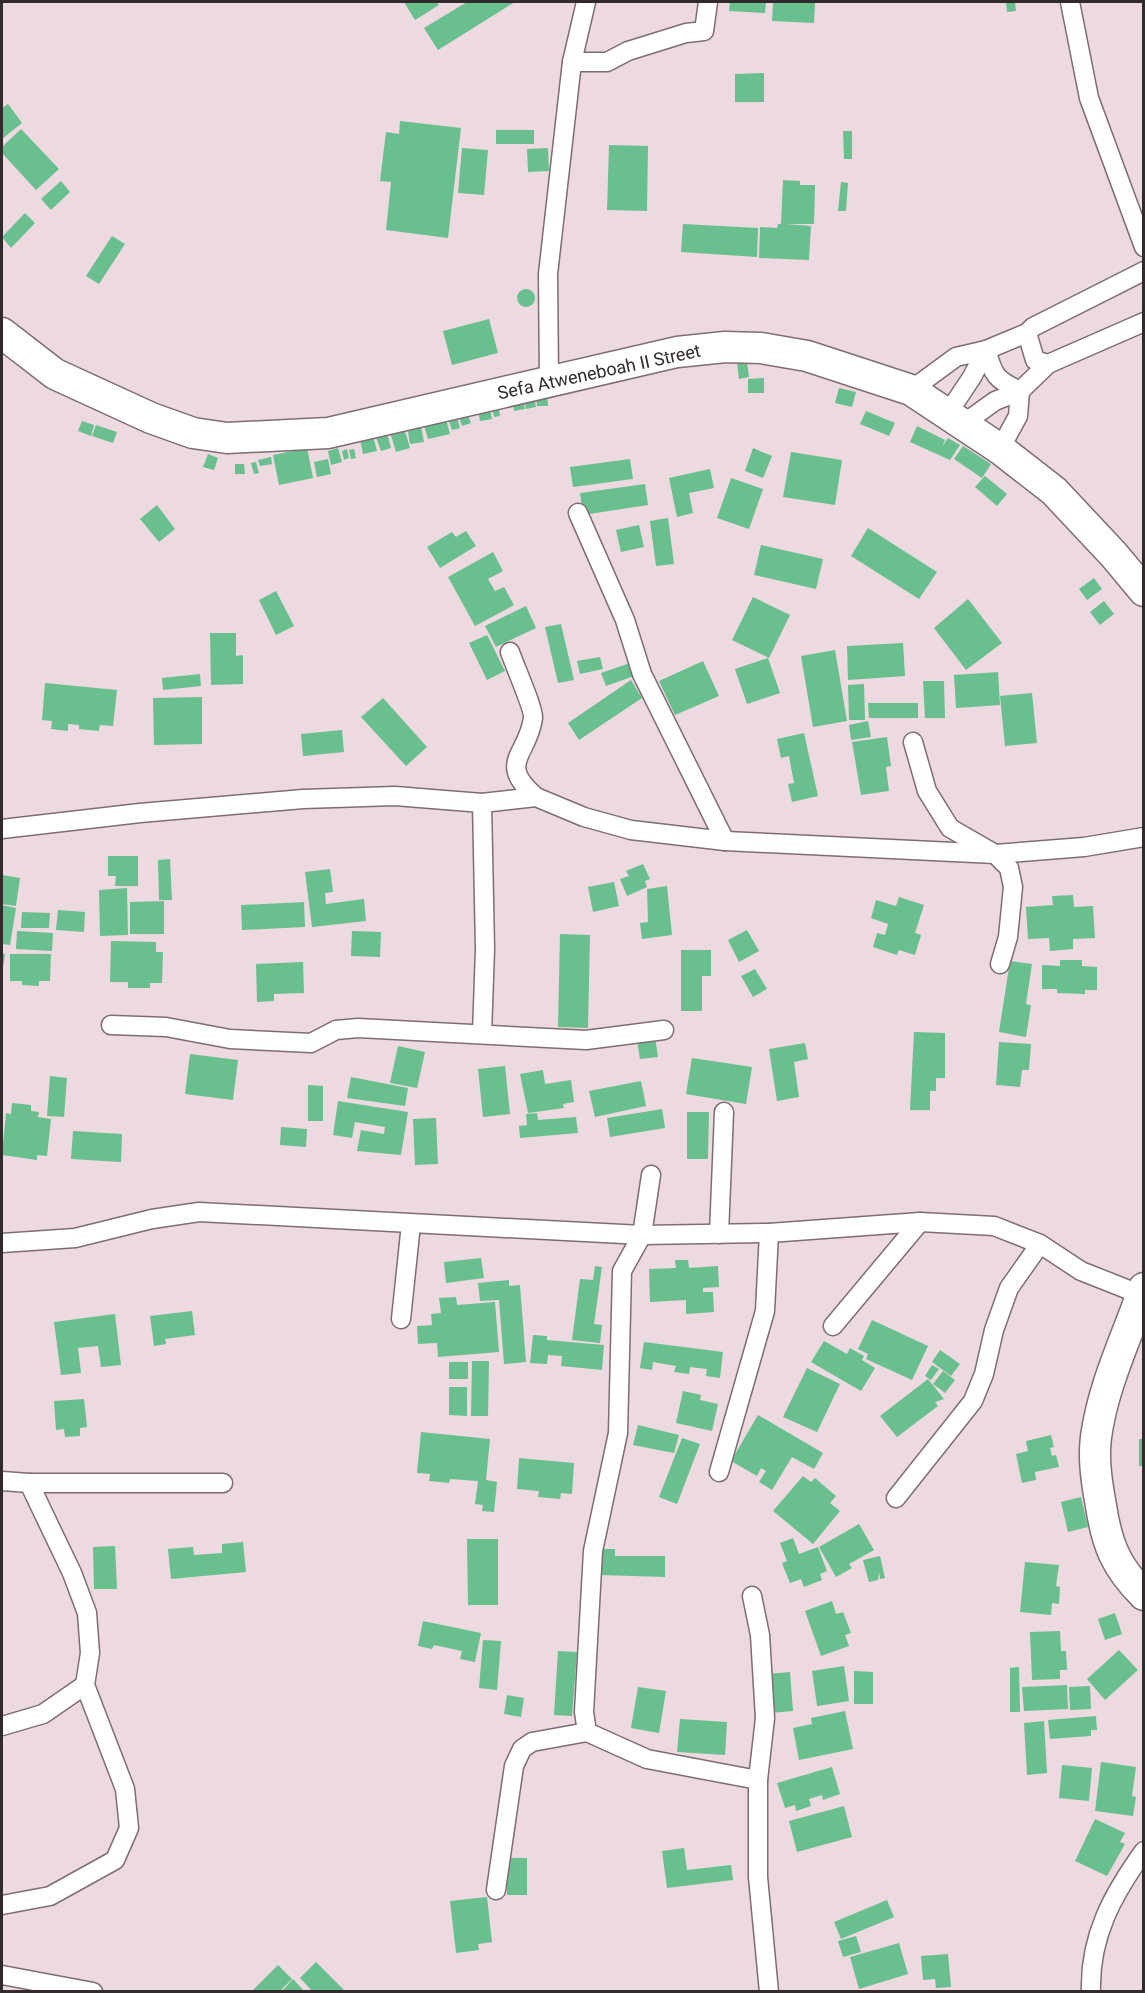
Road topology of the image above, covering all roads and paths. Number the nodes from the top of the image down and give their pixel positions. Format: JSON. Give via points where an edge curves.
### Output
{"nodes":[{"id":1,"x":586,"y":2,"type":"edge"},
{"id":2,"x":708,"y":2,"type":"edge"},
{"id":3,"x":1070,"y":2,"type":"edge"},
{"id":4,"x":572,"y":62,"type":"junction"},
{"id":5,"x":1143,"y":247,"type":"edge"},
{"id":6,"x":1143,"y":271,"type":"edge"},
{"id":7,"x":1143,"y":322,"type":"edge"},
{"id":8,"x":2,"y":333,"type":"edge"},
{"id":9,"x":1027,"y":333,"type":"junction"},
{"id":10,"x":986,"y":350,"type":"junction"},
{"id":11,"x":1048,"y":364,"type":"junction"},
{"id":12,"x":549,"y":380,"type":"junction"},
{"id":13,"x":911,"y":390,"type":"junction"},
{"id":14,"x":1020,"y":391,"type":"junction"},
{"id":15,"x":955,"y":419,"type":"junction"},
{"id":16,"x":1000,"y":449,"type":"junction"},
{"id":17,"x":578,"y":513,"type":"dead end"},
{"id":18,"x":1143,"y":591,"type":"edge"},
{"id":19,"x":510,"y":652,"type":"dead end"},
{"id":20,"x":913,"y":742,"type":"dead end"},
{"id":21,"x":536,"y":797,"type":"junction"},
{"id":22,"x":482,"y":803,"type":"junction"},
{"id":23,"x":2,"y":829,"type":"edge"},
{"id":24,"x":1143,"y":837,"type":"edge"},
{"id":25,"x":725,"y":841,"type":"junction"},
{"id":26,"x":995,"y":854,"type":"junction"},
{"id":27,"x":1000,"y":964,"type":"dead end"},
{"id":28,"x":111,"y":1025,"type":"dead end"},
{"id":29,"x":664,"y":1030,"type":"dead end"},
{"id":30,"x":482,"y":1034,"type":"junction"},
{"id":31,"x":724,"y":1112,"type":"dead end"},
{"id":32,"x":651,"y":1175,"type":"dead end"},
{"id":33,"x":920,"y":1222,"type":"junction"},
{"id":34,"x":411,"y":1224,"type":"junction"},
{"id":35,"x":769,"y":1233,"type":"junction"},
{"id":36,"x":719,"y":1234,"type":"junction"},
{"id":37,"x":642,"y":1235,"type":"junction"},
{"id":38,"x":2,"y":1243,"type":"edge"},
{"id":39,"x":1041,"y":1244,"type":"junction"},
{"id":40,"x":1143,"y":1293,"type":"edge"},
{"id":41,"x":401,"y":1319,"type":"dead end"},
{"id":42,"x":833,"y":1326,"type":"dead end"},
{"id":43,"x":719,"y":1472,"type":"dead end"},
{"id":44,"x":2,"y":1481,"type":"edge"},
{"id":45,"x":29,"y":1483,"type":"junction"},
{"id":46,"x":223,"y":1483,"type":"dead end"},
{"id":47,"x":896,"y":1498,"type":"dead end"},
{"id":48,"x":1143,"y":1595,"type":"edge"},
{"id":49,"x":752,"y":1596,"type":"dead end"},
{"id":50,"x":85,"y":1686,"type":"junction"},
{"id":51,"x":2,"y":1726,"type":"edge"},
{"id":52,"x":587,"y":1732,"type":"junction"},
{"id":53,"x":758,"y":1780,"type":"junction"},
{"id":54,"x":1143,"y":1851,"type":"edge"},
{"id":55,"x":496,"y":1890,"type":"dead end"},
{"id":56,"x":2,"y":1905,"type":"edge"},
{"id":57,"x":2,"y":1975,"type":"edge"},
{"id":58,"x":93,"y":1992,"type":"edge"},
{"id":59,"x":769,"y":1992,"type":"edge"},
{"id":60,"x":1091,"y":1992,"type":"edge"}],
"edges":[{"from":1,"to":4,"type":"street"},
{"from":2,"to":4,"type":"street","via":[[704,31],[628,51],[607,62]]},
{"from":3,"to":5,"type":"street","via":[[1089,98]]},
{"from":4,"to":12,"type":"street","via":[[548,273]]},
{"from":6,"to":9,"type":"street"},
{"from":7,"to":11,"type":"street"},
{"from":8,"to":12,"type":"main road","name":"Sefa Atweneboah II Street","via":[[55,374],[151,418],[193,433],[227,438],[328,433]]},
{"from":9,"to":10,"type":"street"},
{"from":9,"to":11,"type":"street","via":[[1035,360]]},
{"from":10,"to":13,"type":"street","via":[[956,357]]},
{"from":10,"to":14,"type":"street","via":[[993,374]]},
{"from":10,"to":15,"type":"street"},
{"from":11,"to":14,"type":"street"},
{"from":12,"to":13,"type":"main road","name":"Sefa Atweneboah II Street","via":[[677,352],[725,347],[807,356]]},
{"from":13,"to":15,"type":"main road","name":"Sefa Atweneboah II Street"},
{"from":14,"to":15,"type":"street"},
{"from":14,"to":16,"type":"street","via":[[1018,416]]},
{"from":15,"to":16,"type":"main road","name":"Sefa Atweneboah II Street"},
{"from":16,"to":18,"type":"main road","name":"Sefa Atweneboah II Street","via":[[1054,491]]},
{"from":17,"to":25,"type":"street","via":[[625,620],[642,674]]},
{"from":19,"to":21,"type":"street","via":[[533,717],[515,775]]},
{"from":20,"to":26,"type":"street","via":[[927,791],[950,828]]},
{"from":21,"to":22,"type":"street"},
{"from":21,"to":25,"type":"street","via":[[584,817],[631,830]]},
{"from":22,"to":23,"type":"street","via":[[395,796],[303,799]]},
{"from":22,"to":30,"type":"street"},
{"from":24,"to":26,"type":"street","via":[[1084,847]]},
{"from":25,"to":26,"type":"street"},
{"from":26,"to":27,"type":"street","via":[[1009,868],[1013,887],[1008,938]]},
{"from":28,"to":30,"type":"street","via":[[166,1027],[230,1039],[311,1043],[336,1030],[358,1028]]},
{"from":29,"to":30,"type":"street","via":[[586,1040]]},
{"from":31,"to":36,"type":"street"},
{"from":32,"to":37,"type":"street"},
{"from":33,"to":35,"type":"street"},
{"from":33,"to":39,"type":"street","via":[[994,1226]]},
{"from":33,"to":42,"type":"street"},
{"from":34,"to":37,"type":"street"},
{"from":34,"to":38,"type":"street","via":[[200,1212],[75,1238]]},
{"from":34,"to":41,"type":"street"},
{"from":35,"to":36,"type":"street"},
{"from":35,"to":43,"type":"street","via":[[765,1311]]},
{"from":36,"to":37,"type":"street"},
{"from":37,"to":52,"type":"street","via":[[622,1271],[618,1433],[593,1551],[584,1712]]},
{"from":39,"to":40,"type":"street","via":[[1081,1271]]},
{"from":39,"to":47,"type":"street","via":[[1009,1288],[973,1401]]},
{"from":40,"to":48,"type":"main road","via":[[1112,1373],[1096,1438],[1096,1478],[1104,1530],[1122,1573]]},
{"from":44,"to":45,"type":"street"},
{"from":45,"to":46,"type":"street"},
{"from":45,"to":50,"type":"street","via":[[87,1613],[90,1653]]},
{"from":49,"to":53,"type":"street","via":[[760,1635],[765,1718]]},
{"from":50,"to":51,"type":"street","via":[[43,1714]]},
{"from":50,"to":56,"type":"street","via":[[125,1789],[129,1828],[115,1860],[50,1896]]},
{"from":52,"to":53,"type":"street","via":[[647,1759]]},
{"from":52,"to":55,"type":"street","via":[[532,1742],[522,1749],[514,1766]]},
{"from":53,"to":59,"type":"street","via":[[758,1877]]},
{"from":54,"to":60,"type":"street","via":[[1111,1902],[1099,1930],[1090,1969]]},
{"from":57,"to":58,"type":"street"}]}
